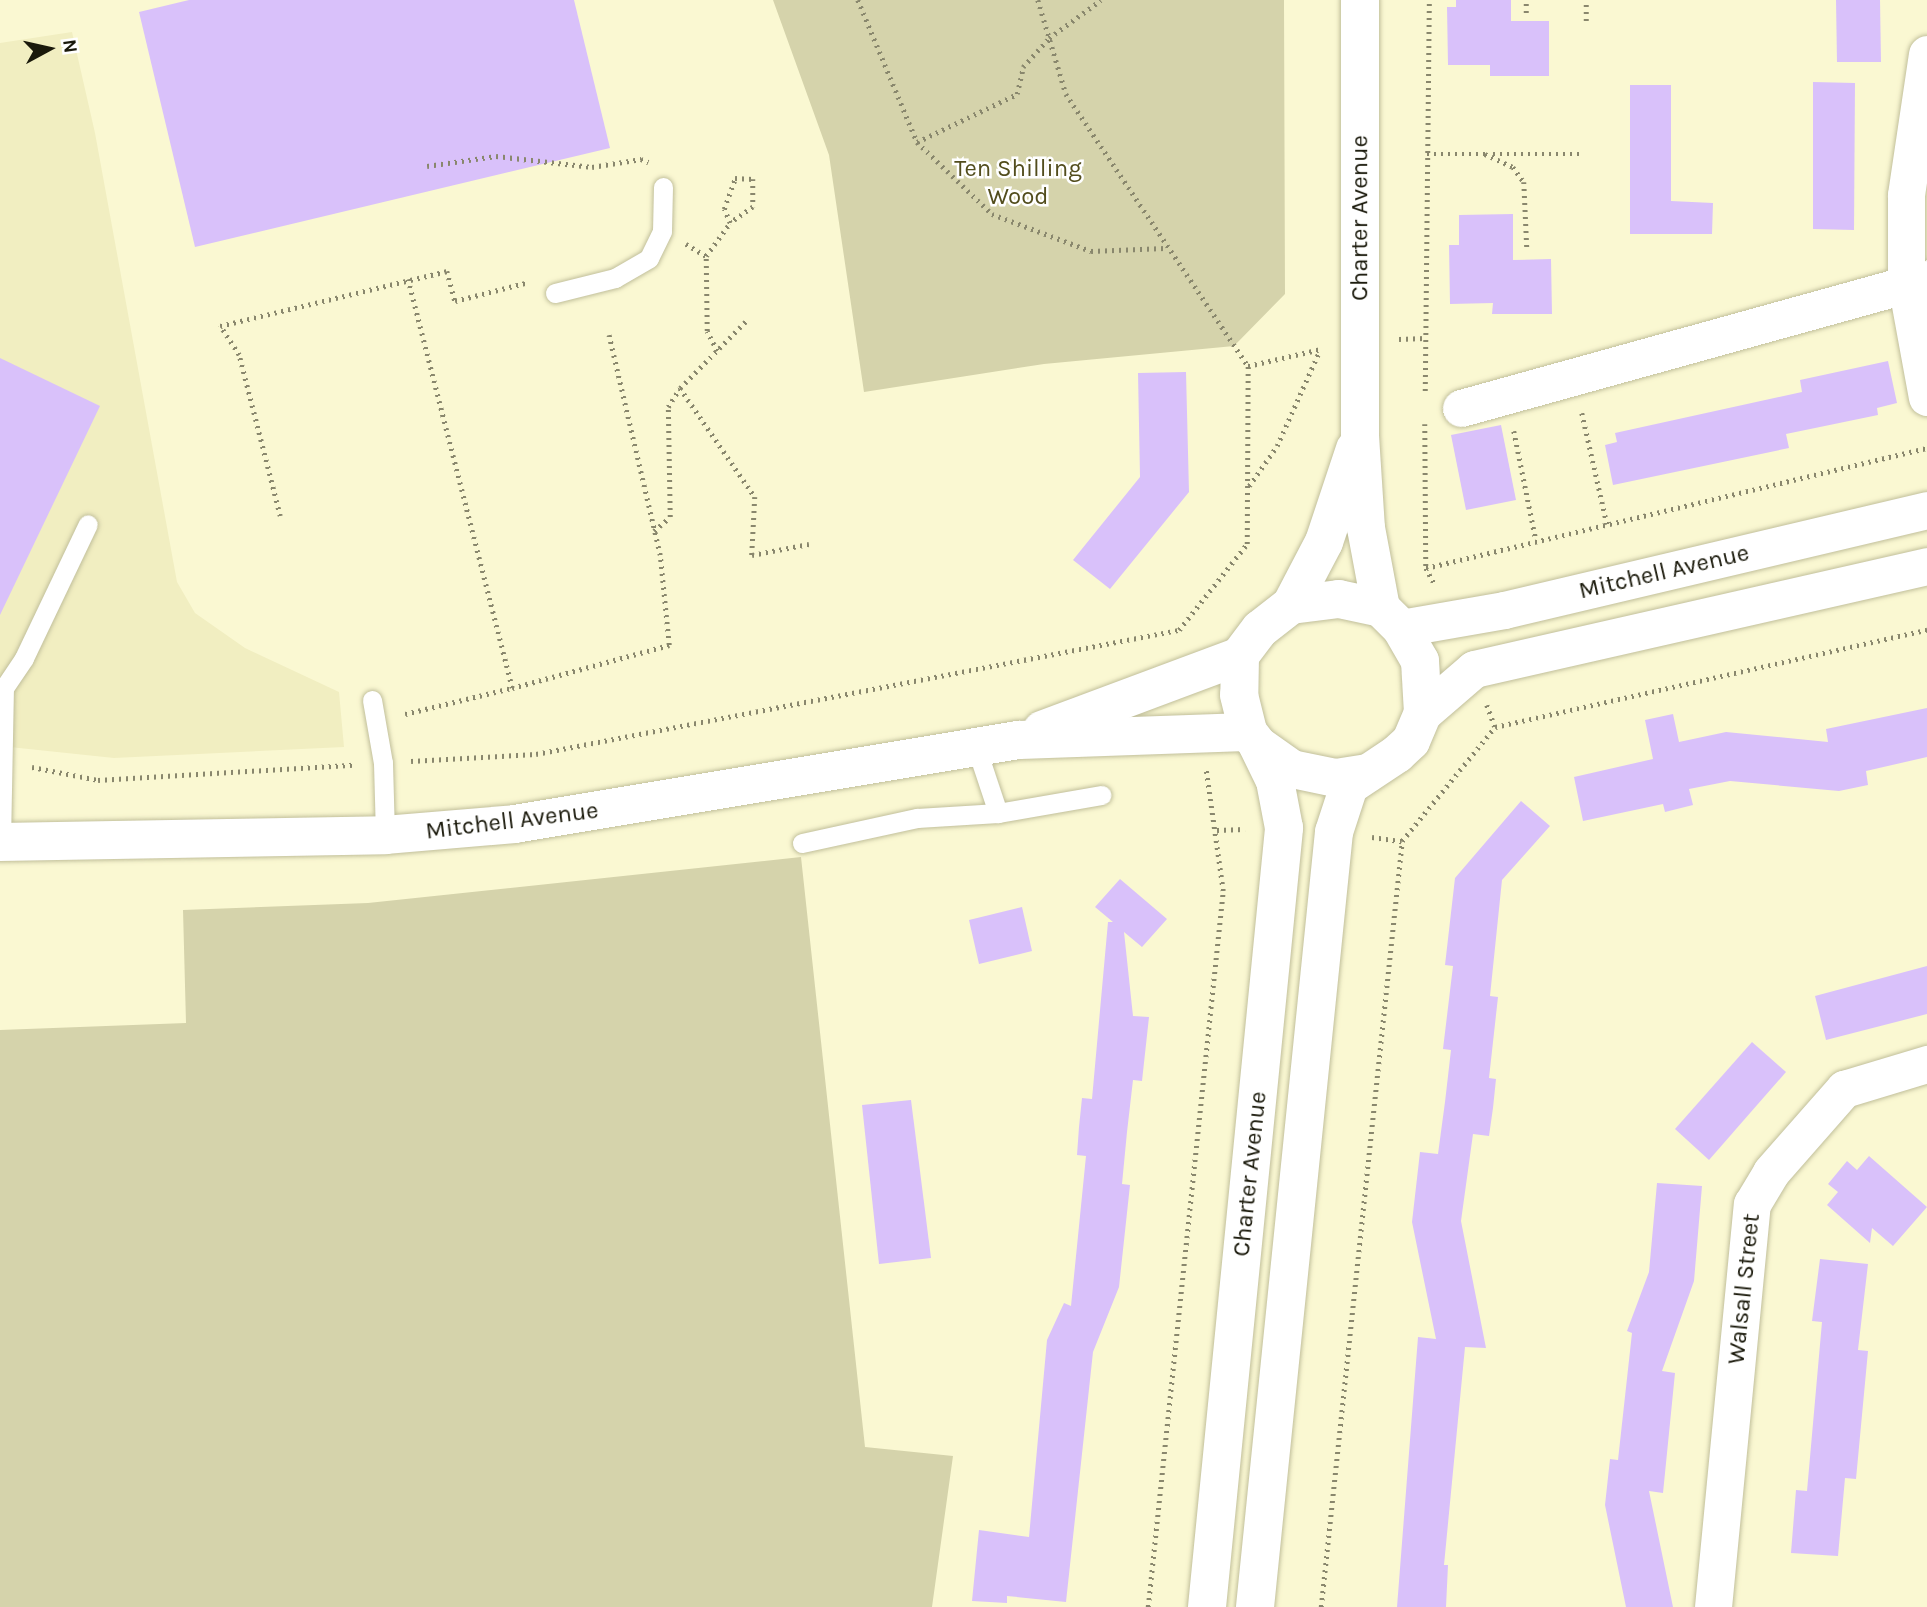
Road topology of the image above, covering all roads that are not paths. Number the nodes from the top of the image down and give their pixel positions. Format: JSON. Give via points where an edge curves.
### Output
{"nodes":[{"id":1,"x":1360,"y":0,"type":"edge"},
{"id":2,"x":1927,"y":54,"type":"edge"},
{"id":3,"x":663,"y":187,"type":"dead end"},
{"id":4,"x":1917,"y":281,"type":"edge"},
{"id":5,"x":555,"y":293,"type":"dead end"},
{"id":6,"x":1927,"y":397,"type":"edge"},
{"id":7,"x":1443,"y":407,"type":"road end"},
{"id":8,"x":1360,"y":436,"type":"junction"},
{"id":9,"x":1927,"y":510,"type":"edge"},
{"id":10,"x":88,"y":524,"type":"dead end"},
{"id":11,"x":1927,"y":566,"type":"edge"},
{"id":12,"x":1291,"y":606,"type":"junction"},
{"id":13,"x":1391,"y":618,"type":"junction"},
{"id":14,"x":1241,"y":656,"type":"junction"},
{"id":15,"x":2,"y":688,"type":"edge"},
{"id":16,"x":372,"y":700,"type":"dead end"},
{"id":17,"x":1423,"y":713,"type":"junction"},
{"id":18,"x":1253,"y":739,"type":"junction"},
{"id":19,"x":1018,"y":740,"type":"junction"},
{"id":20,"x":976,"y":747,"type":"junction"},
{"id":21,"x":0,"y":761,"type":"edge"},
{"id":22,"x":1368,"y":773,"type":"junction"},
{"id":23,"x":1101,"y":794,"type":"dead end"},
{"id":24,"x":998,"y":813,"type":"junction"},
{"id":25,"x":385,"y":835,"type":"junction"},
{"id":26,"x":0,"y":842,"type":"edge"},
{"id":27,"x":802,"y":843,"type":"dead end"},
{"id":28,"x":1927,"y":1064,"type":"edge"},
{"id":29,"x":1207,"y":1607,"type":"edge"},
{"id":30,"x":1255,"y":1607,"type":"edge"},
{"id":31,"x":1713,"y":1607,"type":"edge"}],
"edges":[{"from":1,"to":8,"type":"street","name":"Charter Avenue"},
{"from":2,"to":4,"type":"street","via":[[1906,195]]},
{"from":3,"to":5,"type":"lane","via":[[663,231],[649,258],[615,278]]},
{"from":4,"to":6,"type":"street"},
{"from":4,"to":7,"type":"street","via":[[1506,395]]},
{"from":8,"to":12,"type":"street","name":"Charter Avenue","via":[[1324,542]]},
{"from":8,"to":13,"type":"street","name":"Charter Avenue","via":[[1366,528]]},
{"from":9,"to":13,"type":"street","name":"Mitchell Avenue","via":[[1454,620]]},
{"from":10,"to":15,"type":"lane","via":[[24,658]]},
{"from":11,"to":17,"type":"street","via":[[1474,669]]},
{"from":12,"to":13,"type":"street","via":[[1339,599]]},
{"from":12,"to":14,"type":"street","via":[[1260,629]]},
{"from":13,"to":17,"type":"street","via":[[1420,661]]},
{"from":14,"to":18,"type":"street","via":[[1239,695]]},
{"from":14,"to":19,"type":"street","name":"Mitchell Avenue"},
{"from":15,"to":21,"type":"lane"},
{"from":16,"to":25,"type":"lane","via":[[383,763]]},
{"from":17,"to":22,"type":"street","via":[[1412,741]]},
{"from":18,"to":19,"type":"street","name":"Mitchell Avenue"},
{"from":18,"to":22,"type":"street","via":[[1292,769],[1336,778]]},
{"from":18,"to":29,"type":"street","name":"Charter Avenue","via":[[1275,781],[1284,828]]},
{"from":19,"to":20,"type":"street","name":"Mitchell Avenue"},
{"from":20,"to":24,"type":"lane"},
{"from":20,"to":25,"type":"street","name":"Mitchell Avenue","via":[[515,824]]},
{"from":21,"to":26,"type":"lane"},
{"from":22,"to":30,"type":"street","name":"Charter Avenue","via":[[1349,786],[1334,832]]},
{"from":23,"to":24,"type":"lane"},
{"from":24,"to":27,"type":"lane","via":[[917,818]]},
{"from":25,"to":26,"type":"street","name":"Mitchell Avenue"},
{"from":28,"to":31,"type":"street","name":"Walsall Street","via":[[1844,1089],[1771,1172],[1752,1204]]}]}
